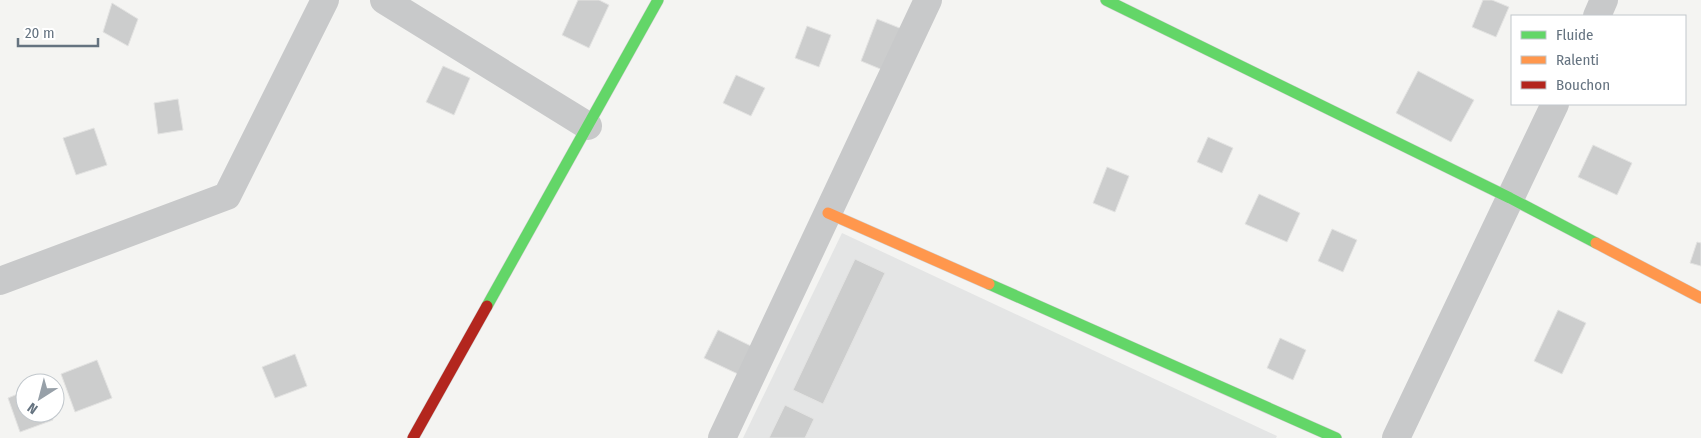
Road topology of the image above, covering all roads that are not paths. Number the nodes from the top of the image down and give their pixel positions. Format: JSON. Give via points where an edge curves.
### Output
{"nodes":[{"id":1,"x":325,"y":0,"type":"edge"},
{"id":2,"x":384,"y":0,"type":"edge"},
{"id":3,"x":658,"y":0,"type":"edge"},
{"id":4,"x":928,"y":0,"type":"edge"},
{"id":5,"x":1106,"y":0,"type":"edge"},
{"id":6,"x":1604,"y":0,"type":"edge"},
{"id":7,"x":1597,"y":15,"type":"edge"},
{"id":8,"x":1555,"y":105,"type":"edge"},
{"id":9,"x":588,"y":126,"type":"junction"},
{"id":10,"x":1510,"y":198,"type":"junction"},
{"id":11,"x":828,"y":214,"type":"junction"},
{"id":12,"x":0,"y":281,"type":"edge"},
{"id":13,"x":1701,"y":298,"type":"edge"},
{"id":14,"x":413,"y":438,"type":"edge"},
{"id":15,"x":722,"y":438,"type":"edge"},
{"id":16,"x":1336,"y":438,"type":"edge"},
{"id":17,"x":1396,"y":438,"type":"edge"}],
"edges":[{"from":1,"to":12,"type":"street","via":[[227,196]]},
{"from":2,"to":9,"type":"street"},
{"from":3,"to":9,"type":"street"},
{"from":4,"to":11,"type":"street"},
{"from":5,"to":10,"type":"street"},
{"from":6,"to":7,"type":"street"},
{"from":8,"to":10,"type":"street"},
{"from":9,"to":14,"type":"street"},
{"from":10,"to":13,"type":"street"},
{"from":10,"to":17,"type":"street"},
{"from":11,"to":15,"type":"street"},
{"from":11,"to":16,"type":"street"}]}
